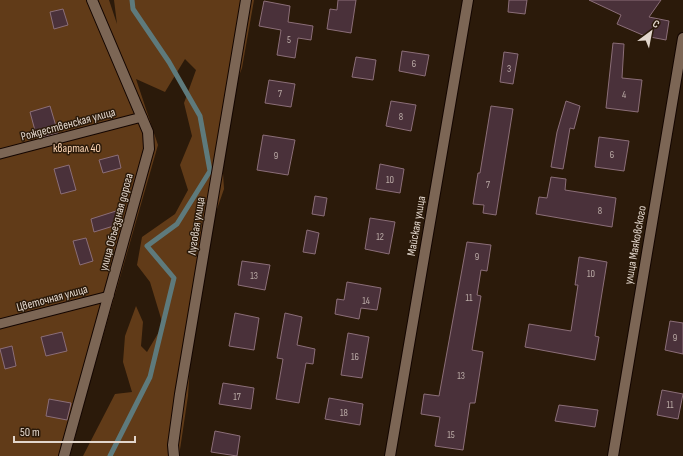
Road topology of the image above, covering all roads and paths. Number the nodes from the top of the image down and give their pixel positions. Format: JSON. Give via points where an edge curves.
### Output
{"nodes":[{"id":1,"x":92,"y":0,"type":"edge"},
{"id":2,"x":246,"y":0,"type":"edge"},
{"id":3,"x":468,"y":0,"type":"edge"},
{"id":4,"x":683,"y":38,"type":"edge"},
{"id":5,"x":142,"y":117,"type":"junction"},
{"id":6,"x":0,"y":154,"type":"edge"},
{"id":7,"x":109,"y":296,"type":"junction"},
{"id":8,"x":0,"y":324,"type":"edge"},
{"id":9,"x":64,"y":456,"type":"edge"},
{"id":10,"x":174,"y":456,"type":"edge"},
{"id":11,"x":390,"y":456,"type":"edge"},
{"id":12,"x":613,"y":456,"type":"edge"}],
"edges":[{"from":1,"to":5,"type":"street","name":"улица Объездная дорога"},
{"from":2,"to":10,"type":"street","name":"Луговая улица","via":[[180,394],[173,445]]},
{"from":3,"to":11,"type":"street","name":"Майская улица"},
{"from":4,"to":12,"type":"street","name":"улица Маяковского"},
{"from":5,"to":6,"type":"lane","name":"Рождественская улица"},
{"from":5,"to":7,"type":"street","name":"улица Объездная дорога","via":[[148,132],[149,149]]},
{"from":7,"to":8,"type":"lane","name":"Цветочная улица"},
{"from":7,"to":9,"type":"street","name":"улица Объездная дорога"}]}
